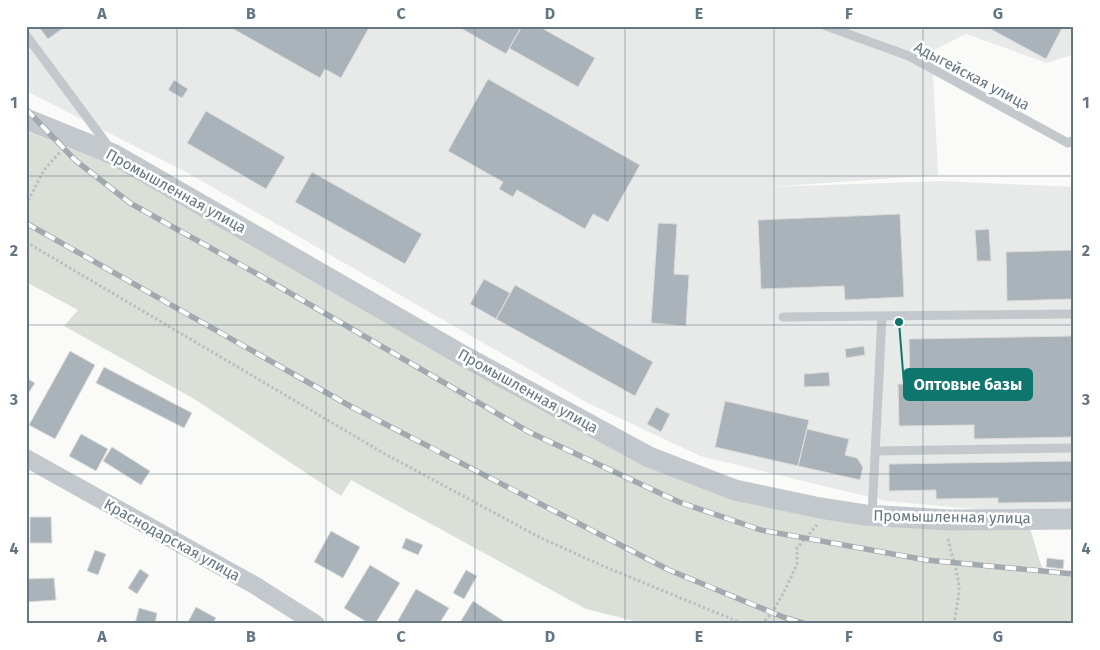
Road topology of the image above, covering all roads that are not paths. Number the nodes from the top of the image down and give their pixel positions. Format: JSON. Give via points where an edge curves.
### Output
{"nodes":[{"id":1,"x":826,"y":26,"type":"edge"},
{"id":2,"x":26,"y":35,"type":"edge"},
{"id":3,"x":26,"y":119,"type":"edge"},
{"id":4,"x":1074,"y":140,"type":"edge"},
{"id":5,"x":115,"y":155,"type":"junction"},
{"id":6,"x":1074,"y":314,"type":"edge"},
{"id":7,"x":882,"y":316,"type":"junction"},
{"id":8,"x":783,"y":317,"type":"dead end"},
{"id":9,"x":1074,"y":448,"type":"edge"},
{"id":10,"x":875,"y":451,"type":"junction"},
{"id":11,"x":26,"y":458,"type":"edge"},
{"id":12,"x":872,"y":516,"type":"junction"},
{"id":13,"x":1074,"y":519,"type":"edge"},
{"id":14,"x":316,"y":624,"type":"edge"}],
"edges":[{"from":1,"to":4,"type":"lane","name":"Адыгейская улица","via":[[909,56],[1068,143]]},
{"from":2,"to":5,"type":"lane"},
{"from":3,"to":5,"type":"street","name":"Промышленная улица"},
{"from":5,"to":12,"type":"street","name":"Промышленная улица","via":[[462,355],[649,457],[735,490]]},
{"from":6,"to":7,"type":"lane"},
{"from":7,"to":8,"type":"lane"},
{"from":7,"to":10,"type":"lane"},
{"from":9,"to":10,"type":"lane"},
{"from":10,"to":12,"type":"lane"},
{"from":11,"to":14,"type":"street","name":"Краснодарская улица","via":[[256,586]]},
{"from":12,"to":13,"type":"street","name":"Промышленная улица","via":[[943,520]]}]}
